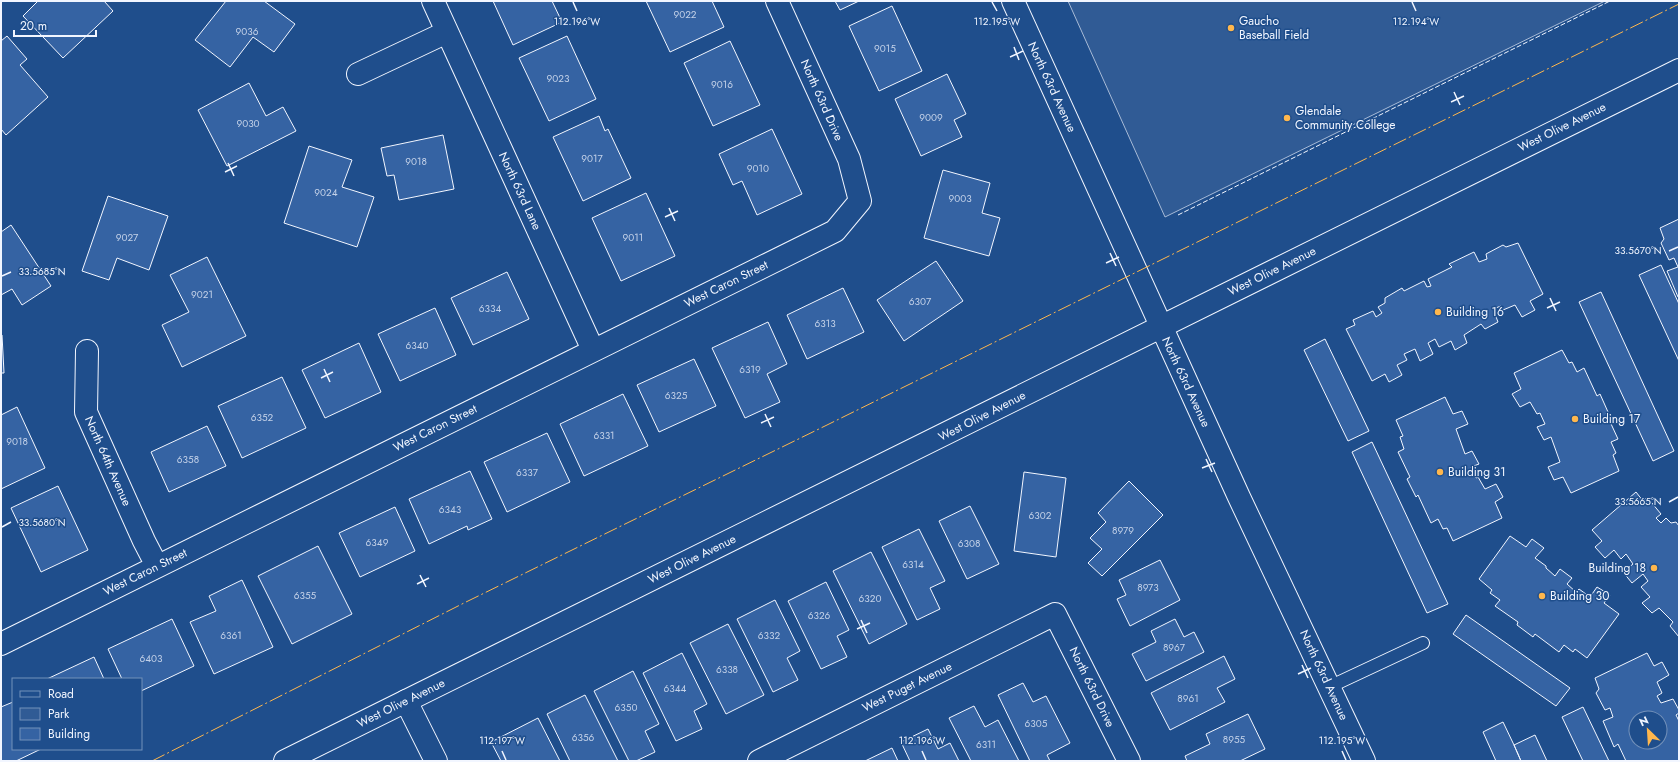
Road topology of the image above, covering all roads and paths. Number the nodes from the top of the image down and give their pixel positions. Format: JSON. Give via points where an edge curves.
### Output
{"nodes":[{"id":1,"x":433,"y":1,"type":"edge"},
{"id":2,"x":777,"y":1,"type":"edge"},
{"id":3,"x":1012,"y":1,"type":"edge"},
{"id":4,"x":447,"y":32,"type":"junction"},
{"id":5,"x":1679,"y":70,"type":"edge"},
{"id":6,"x":358,"y":74,"type":"dead end"},
{"id":7,"x":860,"y":201,"type":"joint"},
{"id":8,"x":1161,"y":327,"type":"junction"},
{"id":9,"x":593,"y":350,"type":"junction"},
{"id":10,"x":87,"y":351,"type":"dead end"},
{"id":11,"x":157,"y":566,"type":"junction"},
{"id":12,"x":1055,"y":614,"type":"joint"},
{"id":13,"x":1423,"y":643,"type":"dead end"},
{"id":14,"x":1,"y":644,"type":"edge"},
{"id":15,"x":1329,"y":687,"type":"junction"},
{"id":16,"x":406,"y":701,"type":"junction"},
{"id":17,"x":285,"y":761,"type":"edge"},
{"id":18,"x":436,"y":761,"type":"edge"},
{"id":19,"x":760,"y":761,"type":"edge"},
{"id":20,"x":1128,"y":761,"type":"edge"},
{"id":21,"x":1364,"y":761,"type":"edge"}],
"edges":[{"from":1,"to":4,"type":"street","name":"North 63rd Lane"},
{"from":2,"to":7,"type":"street","name":"North 63rd Drive","via":[[849,159]]},
{"from":3,"to":8,"type":"street","name":"North 63rd Avenue"},
{"from":4,"to":6,"type":"street"},
{"from":4,"to":9,"type":"street","name":"North 63rd Lane"},
{"from":5,"to":8,"type":"street","name":"West Olive Avenue"},
{"from":7,"to":9,"type":"street","name":"West Caron Street","via":[[835,231]]},
{"from":8,"to":15,"type":"street","name":"North 63rd Avenue"},
{"from":8,"to":16,"type":"street","name":"West Olive Avenue"},
{"from":9,"to":11,"type":"street","name":"West Caron Street"},
{"from":10,"to":11,"type":"street","name":"North 64th Avenue","via":[[86,412]]},
{"from":11,"to":14,"type":"street","name":"West Caron Street"},
{"from":12,"to":19,"type":"street","name":"West Puget Avenue"},
{"from":12,"to":20,"type":"street","name":"North 63rd Drive"},
{"from":13,"to":15,"type":"lane"},
{"from":15,"to":21,"type":"street","name":"North 63rd Avenue"},
{"from":16,"to":17,"type":"street","name":"West Olive Avenue"},
{"from":16,"to":18,"type":"street"}]}
